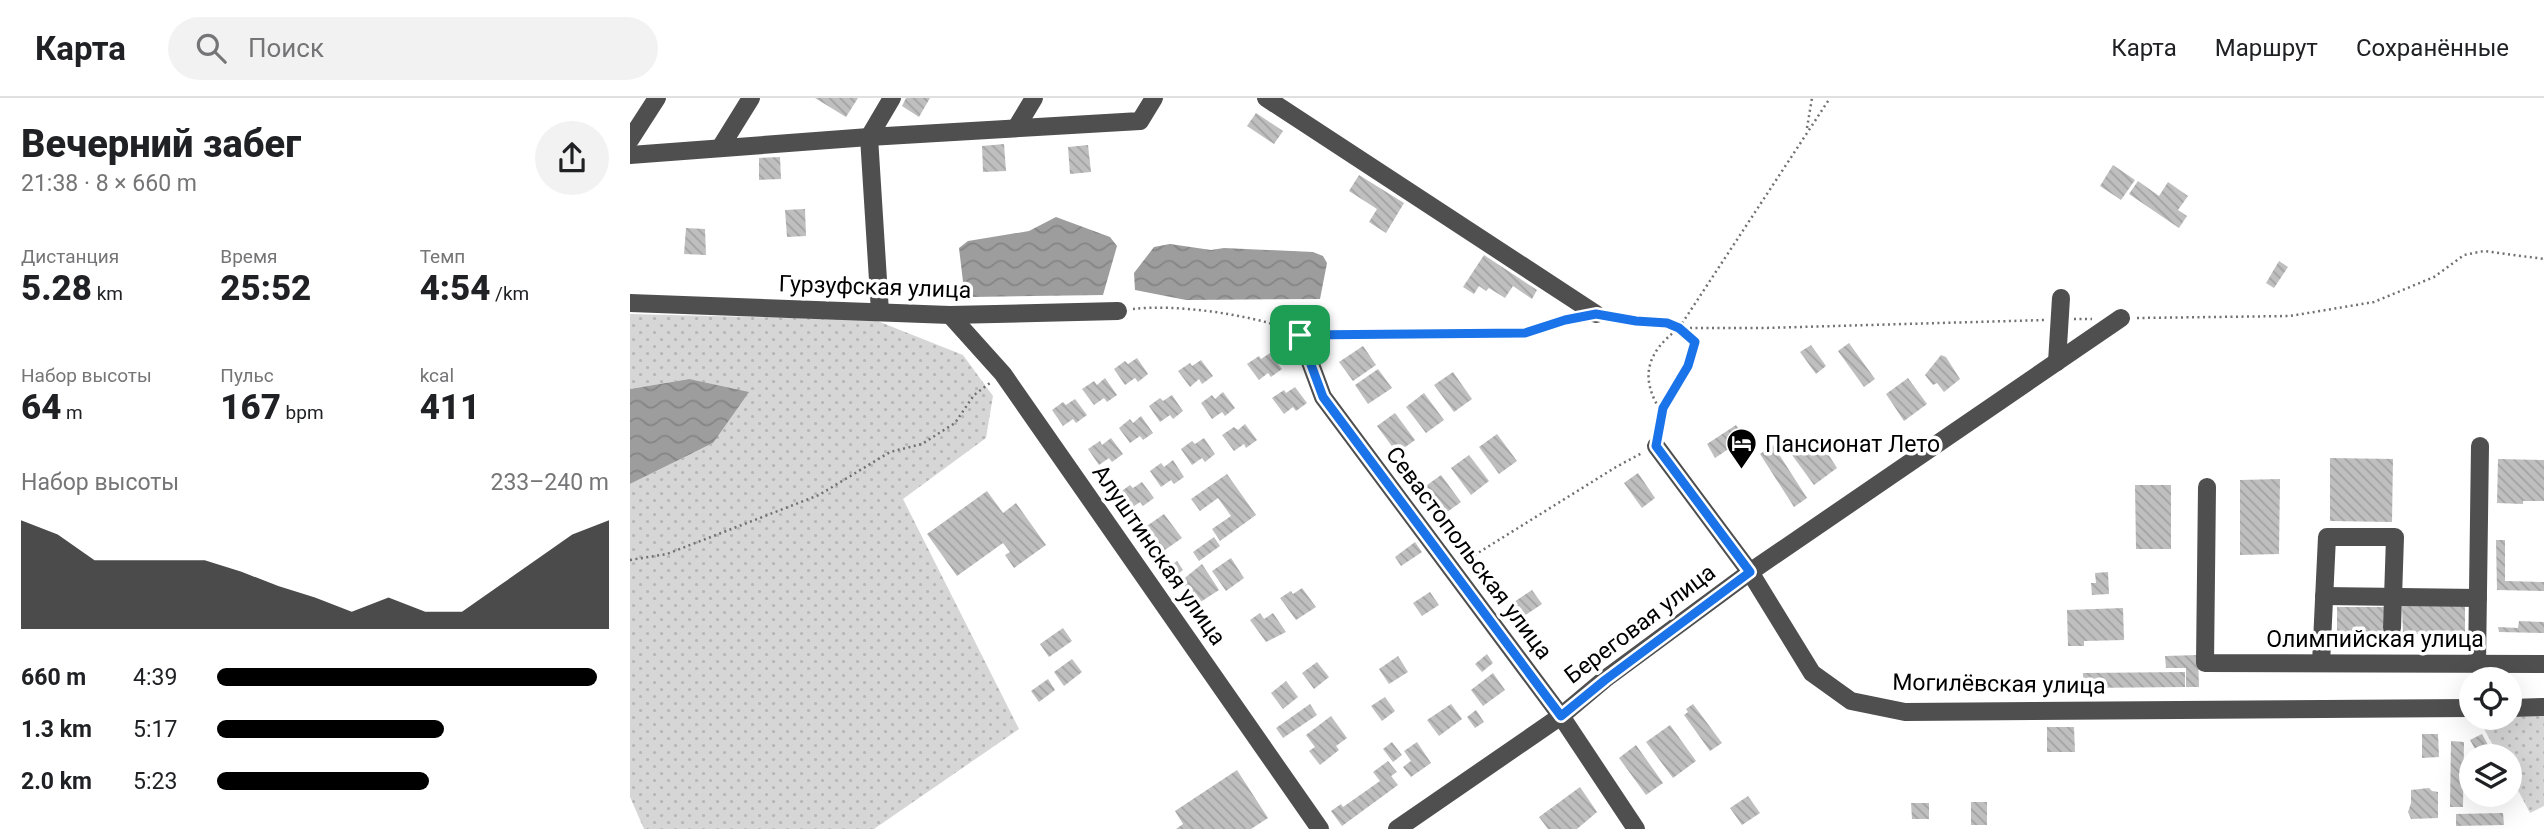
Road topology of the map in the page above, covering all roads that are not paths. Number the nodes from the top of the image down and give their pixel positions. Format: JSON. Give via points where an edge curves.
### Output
{"nodes":[{"id":1,"x":657,"y":98,"type":"edge"},
{"id":2,"x":751,"y":98,"type":"edge"},
{"id":3,"x":892,"y":98,"type":"edge"},
{"id":4,"x":1034,"y":98,"type":"edge"},
{"id":5,"x":1154,"y":98,"type":"edge"},
{"id":6,"x":1275,"y":101,"type":"edge"},
{"id":7,"x":1016,"y":128,"type":"junction"},
{"id":8,"x":869,"y":137,"type":"junction"},
{"id":9,"x":630,"y":140,"type":"edge"},
{"id":10,"x":720,"y":148,"type":"junction"},
{"id":11,"x":630,"y":155,"type":"edge"},
{"id":12,"x":2060,"y":298,"type":"dead end"},
{"id":13,"x":630,"y":303,"type":"edge"},
{"id":14,"x":1118,"y":311,"type":"road end"},
{"id":15,"x":880,"y":312,"type":"junction"},
{"id":16,"x":1596,"y":314,"type":"road end"},
{"id":17,"x":950,"y":315,"type":"junction"},
{"id":18,"x":2121,"y":318,"type":"dead end"},
{"id":19,"x":1300,"y":335,"type":"road end"},
{"id":20,"x":2057,"y":362,"type":"junction"},
{"id":21,"x":1656,"y":446,"type":"road end"},
{"id":22,"x":2480,"y":446,"type":"dead end"},
{"id":23,"x":2207,"y":487,"type":"dead end"},
{"id":24,"x":1750,"y":572,"type":"junction"},
{"id":25,"x":2324,"y":596,"type":"junction"},
{"id":26,"x":2393,"y":597,"type":"junction"},
{"id":27,"x":2478,"y":598,"type":"junction"},
{"id":28,"x":2392,"y":628,"type":"dead end"},
{"id":29,"x":2321,"y":663,"type":"junction"},
{"id":30,"x":2477,"y":664,"type":"junction"},
{"id":31,"x":2544,"y":664,"type":"edge"},
{"id":32,"x":2459,"y":708,"type":"edge"},
{"id":33,"x":2522,"y":708,"type":"edge"},
{"id":34,"x":2544,"y":708,"type":"edge"},
{"id":35,"x":1561,"y":716,"type":"junction"},
{"id":36,"x":1320,"y":829,"type":"edge"},
{"id":37,"x":1397,"y":829,"type":"edge"},
{"id":38,"x":1636,"y":829,"type":"edge"}],
"edges":[{"from":1,"to":9,"type":"street"},
{"from":2,"to":10,"type":"street"},
{"from":3,"to":8,"type":"street"},
{"from":4,"to":7,"type":"street"},
{"from":5,"to":7,"type":"street","via":[[1140,121]]},
{"from":6,"to":16,"type":"street"},
{"from":7,"to":8,"type":"street"},
{"from":8,"to":10,"type":"street"},
{"from":8,"to":15,"type":"street"},
{"from":10,"to":11,"type":"street"},
{"from":12,"to":20,"type":"street"},
{"from":13,"to":15,"type":"street","name":"Гурзуфская улица"},
{"from":14,"to":17,"type":"street","name":"Гурзуфская улица"},
{"from":15,"to":17,"type":"street","name":"Гурзуфская улица"},
{"from":17,"to":36,"type":"street","name":"Алуштинская улица","via":[[1003,374]]},
{"from":18,"to":20,"type":"street","name":"Береговая улица"},
{"from":19,"to":35,"type":"street","name":"Севастопольская улица","via":[[1323,397]]},
{"from":20,"to":24,"type":"street","name":"Береговая улица"},
{"from":21,"to":24,"type":"street","name":"Могилёвская улица"},
{"from":22,"to":27,"type":"street"},
{"from":23,"to":29,"type":"street","name":"Олимпийская улица","via":[[2205,663]]},
{"from":24,"to":32,"type":"street","name":"Могилёвская улица","via":[[1812,673],[1851,701],[1905,712]]},
{"from":24,"to":35,"type":"street","name":"Береговая улица"},
{"from":25,"to":26,"type":"street"},
{"from":25,"to":26,"type":"street","via":[[2327,537],[2395,537]]},
{"from":25,"to":29,"type":"street"},
{"from":26,"to":27,"type":"street"},
{"from":26,"to":28,"type":"street"},
{"from":27,"to":30,"type":"street"},
{"from":29,"to":30,"type":"street","name":"Олимпийская улица"},
{"from":30,"to":31,"type":"street","name":"Олимпийская улица"},
{"from":33,"to":34,"type":"street"},
{"from":35,"to":37,"type":"street","name":"Береговая улица"},
{"from":35,"to":38,"type":"street","name":"Севастопольская улица"}]}
